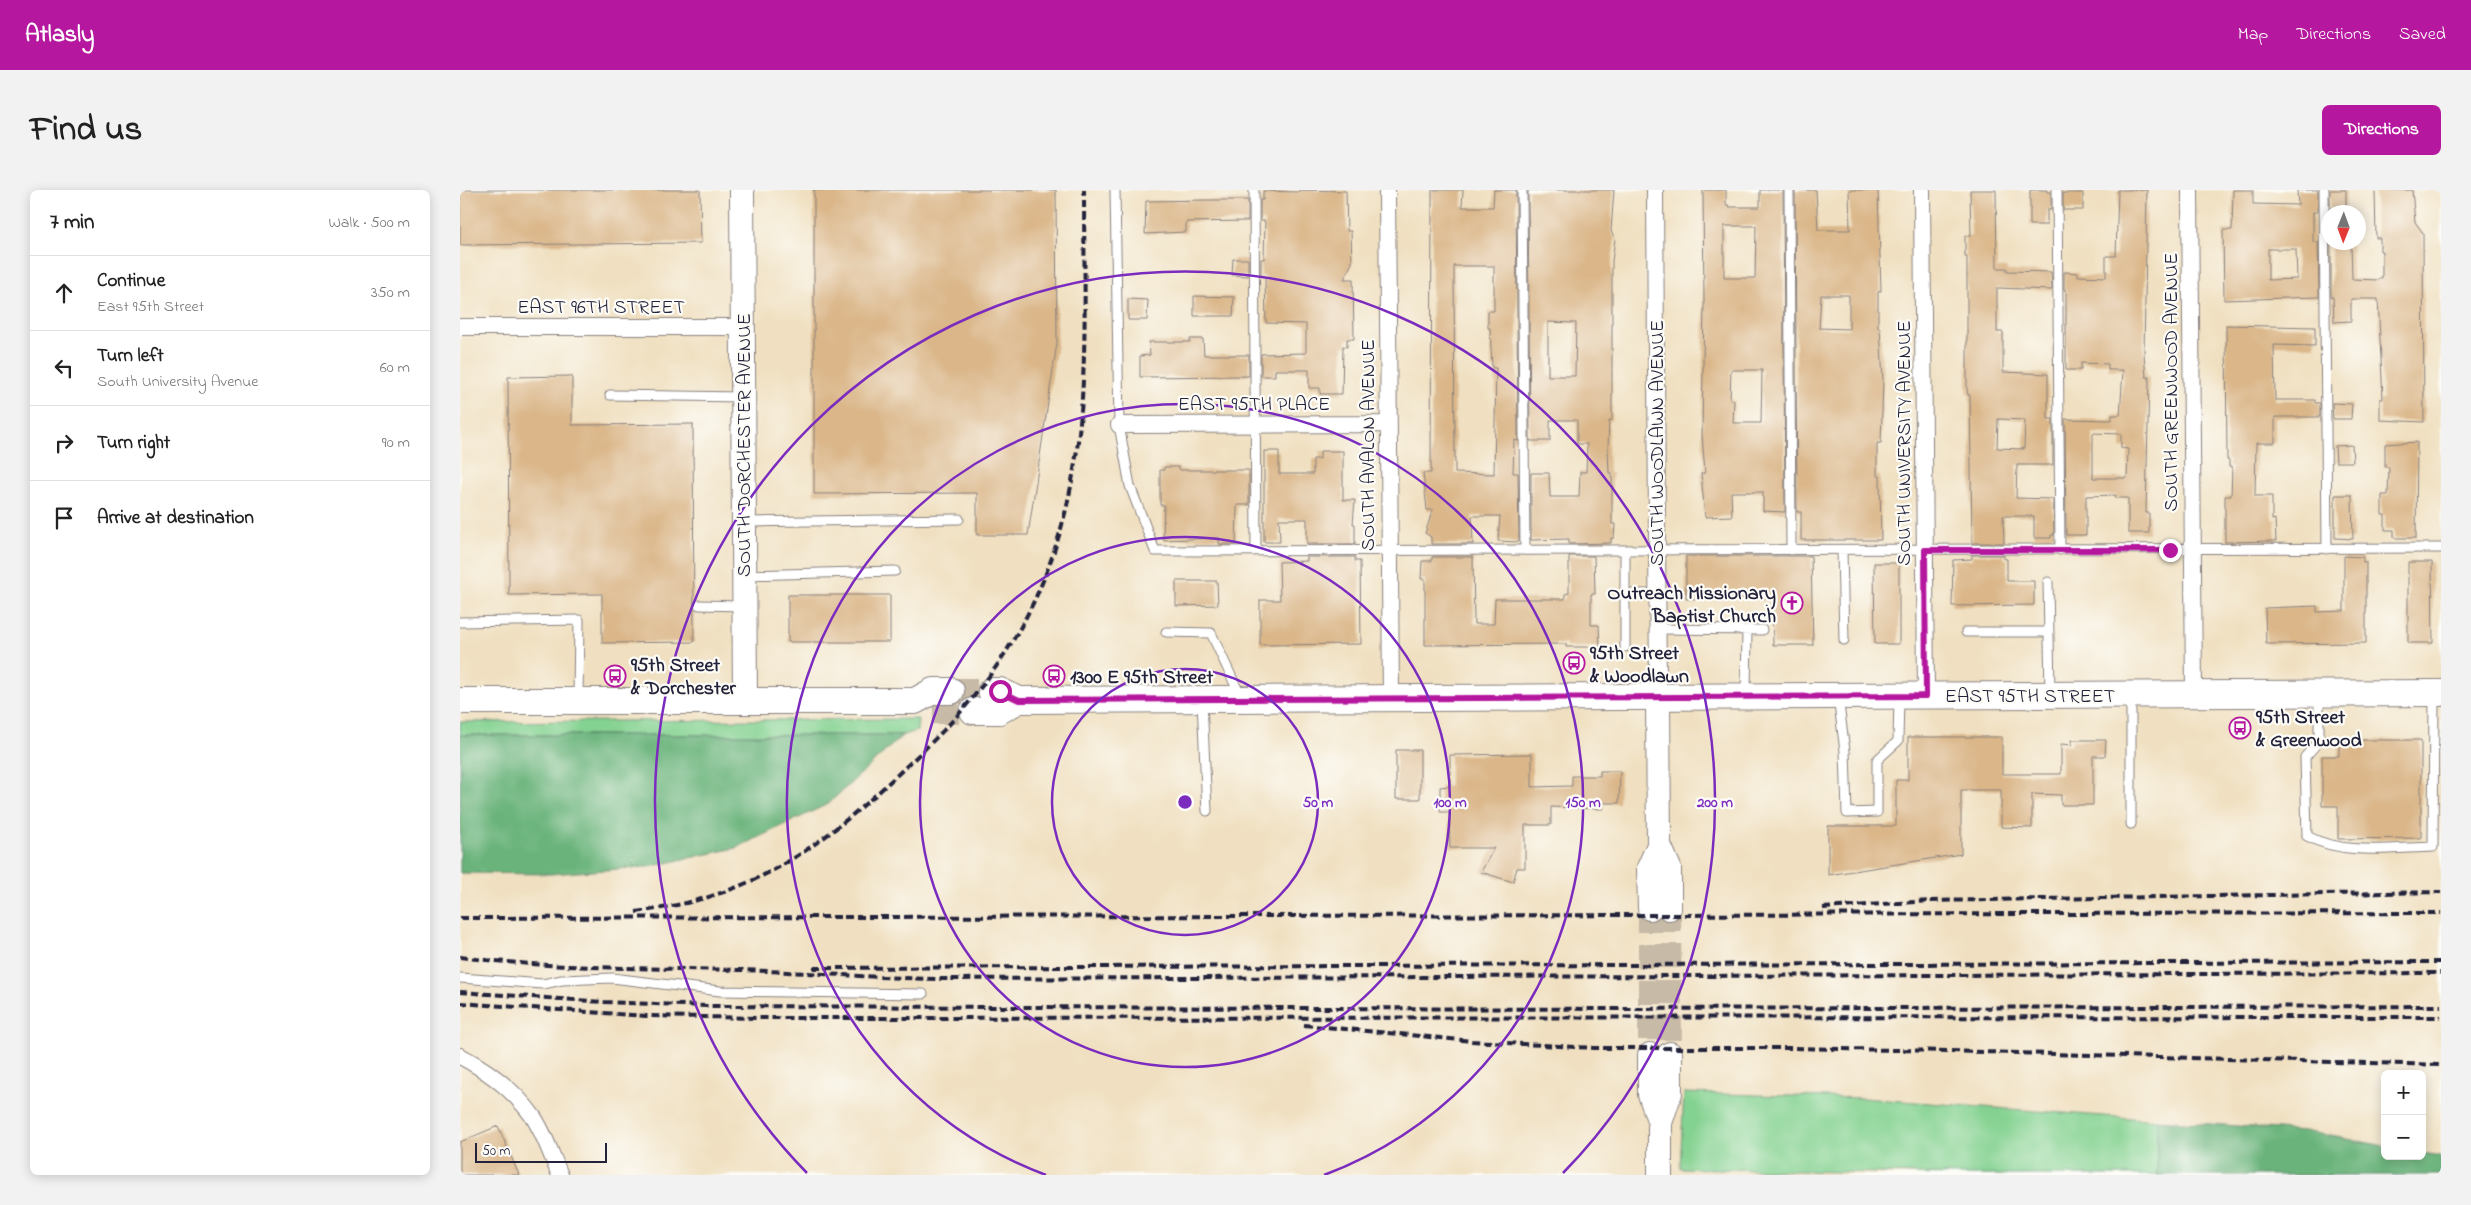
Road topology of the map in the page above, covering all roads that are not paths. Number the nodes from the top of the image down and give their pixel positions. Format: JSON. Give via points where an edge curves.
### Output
{"nodes":[{"id":1,"x":742,"y":190,"type":"edge"},
{"id":2,"x":1115,"y":190,"type":"edge"},
{"id":3,"x":1254,"y":190,"type":"edge"},
{"id":4,"x":1386,"y":190,"type":"edge"},
{"id":5,"x":1522,"y":190,"type":"edge"},
{"id":6,"x":1655,"y":190,"type":"edge"},
{"id":7,"x":1789,"y":190,"type":"edge"},
{"id":8,"x":1922,"y":190,"type":"edge"},
{"id":9,"x":2057,"y":190,"type":"edge"},
{"id":10,"x":2190,"y":190,"type":"edge"},
{"id":11,"x":2324,"y":190,"type":"edge"},
{"id":12,"x":460,"y":327,"type":"edge"},
{"id":13,"x":742,"y":327,"type":"junction"},
{"id":14,"x":610,"y":395,"type":"dead end"},
{"id":15,"x":743,"y":397,"type":"junction"},
{"id":16,"x":1255,"y":424,"type":"junction"},
{"id":17,"x":1388,"y":424,"type":"junction"},
{"id":18,"x":1119,"y":425,"type":"junction"},
{"id":19,"x":959,"y":519,"type":"dead end"},
{"id":20,"x":744,"y":522,"type":"junction"},
{"id":21,"x":2441,"y":548,"type":"edge"},
{"id":22,"x":2327,"y":549,"type":"junction"},
{"id":23,"x":1525,"y":550,"type":"junction"},
{"id":24,"x":1625,"y":550,"type":"junction"},
{"id":25,"x":1657,"y":550,"type":"junction"},
{"id":26,"x":1791,"y":550,"type":"junction"},
{"id":27,"x":1842,"y":550,"type":"junction"},
{"id":28,"x":1925,"y":550,"type":"junction"},
{"id":29,"x":2060,"y":550,"type":"junction"},
{"id":30,"x":2193,"y":550,"type":"junction"},
{"id":31,"x":1256,"y":551,"type":"junction"},
{"id":32,"x":1389,"y":552,"type":"junction"},
{"id":33,"x":895,"y":571,"type":"dead end"},
{"id":34,"x":744,"y":575,"type":"junction"},
{"id":35,"x":2048,"y":582,"type":"dead end"},
{"id":36,"x":1625,"y":594,"type":"junction"},
{"id":37,"x":1657,"y":594,"type":"junction"},
{"id":38,"x":699,"y":605,"type":"dead end"},
{"id":39,"x":745,"y":606,"type":"junction"},
{"id":40,"x":460,"y":622,"type":"edge"},
{"id":41,"x":1658,"y":629,"type":"junction"},
{"id":42,"x":1747,"y":630,"type":"junction"},
{"id":43,"x":1762,"y":630,"type":"dead end"},
{"id":44,"x":1166,"y":632,"type":"dead end"},
{"id":45,"x":1966,"y":632,"type":"dead end"},
{"id":46,"x":2049,"y":632,"type":"junction"},
{"id":47,"x":1844,"y":640,"type":"dead end"},
{"id":48,"x":1625,"y":647,"type":"dead end"},
{"id":49,"x":950,"y":691,"type":"tunnel mouth"},
{"id":50,"x":991,"y":691,"type":"tunnel mouth"},
{"id":51,"x":2438,"y":693,"type":"edge"},
{"id":52,"x":2194,"y":694,"type":"junction"},
{"id":53,"x":2320,"y":694,"type":"junction"},
{"id":54,"x":2050,"y":695,"type":"junction"},
{"id":55,"x":2131,"y":695,"type":"junction"},
{"id":56,"x":1899,"y":696,"type":"junction"},
{"id":57,"x":1926,"y":696,"type":"junction"},
{"id":58,"x":1746,"y":697,"type":"junction"},
{"id":59,"x":1838,"y":697,"type":"junction"},
{"id":60,"x":1658,"y":698,"type":"junction"},
{"id":61,"x":1391,"y":699,"type":"junction"},
{"id":62,"x":578,"y":700,"type":"junction"},
{"id":63,"x":1019,"y":700,"type":"junction"},
{"id":64,"x":1202,"y":700,"type":"junction"},
{"id":65,"x":1243,"y":700,"type":"junction"},
{"id":66,"x":460,"y":701,"type":"edge"},
{"id":67,"x":745,"y":701,"type":"junction"},
{"id":68,"x":973,"y":711,"type":"tunnel mouth"},
{"id":69,"x":1207,"y":811,"type":"dead end"},
{"id":70,"x":2131,"y":824,"type":"dead end"},
{"id":71,"x":1660,"y":908,"type":"tunnel mouth"},
{"id":72,"x":460,"y":978,"type":"edge"},
{"id":73,"x":923,"y":994,"type":"dead end"},
{"id":74,"x":1660,"y":1054,"type":"tunnel mouth"},
{"id":75,"x":460,"y":1056,"type":"edge"},
{"id":76,"x":560,"y":1175,"type":"edge"},
{"id":77,"x":1660,"y":1175,"type":"edge"}],
"edges":[{"from":1,"to":13,"type":"street","name":"SOUTH DORCHESTER AVENUE"},
{"from":2,"to":18,"type":"lane"},
{"from":3,"to":16,"type":"lane"},
{"from":4,"to":17,"type":"street","name":"SOUTH AVALON AVENUE"},
{"from":5,"to":23,"type":"lane"},
{"from":6,"to":25,"type":"street","name":"SOUTH WOODLAWN AVENUE"},
{"from":7,"to":26,"type":"lane"},
{"from":8,"to":28,"type":"street","name":"SOUTH UNIVERSITY AVENUE"},
{"from":9,"to":29,"type":"lane"},
{"from":10,"to":30,"type":"street","name":"SOUTH GREENWOOD AVENUE"},
{"from":11,"to":22,"type":"lane"},
{"from":12,"to":13,"type":"street","name":"EAST 96TH STREET"},
{"from":13,"to":15,"type":"street","name":"SOUTH DORCHESTER AVENUE"},
{"from":14,"to":15,"type":"lane"},
{"from":15,"to":20,"type":"street","name":"SOUTH DORCHESTER AVENUE"},
{"from":16,"to":17,"type":"street","name":"EAST 95TH PLACE"},
{"from":16,"to":18,"type":"street","name":"EAST 95TH PLACE"},
{"from":16,"to":31,"type":"lane"},
{"from":17,"to":32,"type":"street","name":"SOUTH AVALON AVENUE"},
{"from":18,"to":31,"type":"lane","via":[[1130,486],[1155,552]]},
{"from":19,"to":20,"type":"lane"},
{"from":20,"to":34,"type":"street","name":"SOUTH DORCHESTER AVENUE"},
{"from":21,"to":22,"type":"lane"},
{"from":22,"to":30,"type":"lane"},
{"from":23,"to":24,"type":"lane"},
{"from":23,"to":32,"type":"lane"},
{"from":24,"to":25,"type":"lane"},
{"from":24,"to":36,"type":"lane"},
{"from":25,"to":26,"type":"lane"},
{"from":25,"to":37,"type":"street","name":"SOUTH WOODLAWN AVENUE"},
{"from":26,"to":27,"type":"lane"},
{"from":27,"to":28,"type":"lane"},
{"from":27,"to":47,"type":"lane"},
{"from":28,"to":29,"type":"lane"},
{"from":28,"to":57,"type":"street","name":"SOUTH UNIVERSITY AVENUE"},
{"from":29,"to":30,"type":"lane"},
{"from":30,"to":52,"type":"street","name":"SOUTH GREENWOOD AVENUE"},
{"from":31,"to":32,"type":"lane"},
{"from":32,"to":61,"type":"street","name":"SOUTH AVALON AVENUE"},
{"from":33,"to":34,"type":"lane"},
{"from":34,"to":39,"type":"street","name":"SOUTH DORCHESTER AVENUE"},
{"from":35,"to":46,"type":"lane"},
{"from":36,"to":37,"type":"lane"},
{"from":36,"to":48,"type":"lane"},
{"from":37,"to":41,"type":"street","name":"SOUTH WOODLAWN AVENUE"},
{"from":38,"to":39,"type":"lane"},
{"from":39,"to":67,"type":"street","name":"SOUTH DORCHESTER AVENUE"},
{"from":40,"to":62,"type":"lane","via":[[579,620]]},
{"from":41,"to":42,"type":"lane"},
{"from":41,"to":60,"type":"street","name":"SOUTH WOODLAWN AVENUE"},
{"from":42,"to":43,"type":"lane"},
{"from":42,"to":58,"type":"lane"},
{"from":44,"to":65,"type":"lane","via":[[1211,633]]},
{"from":45,"to":46,"type":"lane"},
{"from":46,"to":54,"type":"lane"},
{"from":49,"to":67,"type":"main road","via":[[933,691],[924,706]]},
{"from":50,"to":63,"type":"main road","name":"EAST 95TH STREET","via":[[1000,691]]},
{"from":51,"to":53,"type":"main road","name":"EAST 95TH STREET"},
{"from":51,"to":53,"type":"lane","via":[[2433,847],[2340,848],[2307,836],[2305,757],[2318,741]]},
{"from":52,"to":53,"type":"main road","name":"EAST 95TH STREET"},
{"from":52,"to":55,"type":"main road","name":"EAST 95TH STREET"},
{"from":54,"to":55,"type":"main road","name":"EAST 95TH STREET"},
{"from":54,"to":57,"type":"main road","name":"EAST 95TH STREET"},
{"from":55,"to":70,"type":"lane"},
{"from":56,"to":57,"type":"main road","name":"EAST 95TH STREET"},
{"from":56,"to":59,"type":"main road","name":"EAST 95TH STREET"},
{"from":56,"to":59,"type":"lane","via":[[1898,741],[1877,760],[1877,812],[1847,813],[1845,751]]},
{"from":58,"to":59,"type":"main road","name":"EAST 95TH STREET"},
{"from":58,"to":60,"type":"main road","name":"EAST 95TH STREET"},
{"from":60,"to":61,"type":"main road","name":"EAST 95TH STREET"},
{"from":60,"to":71,"type":"street","name":"SOUTH WOODLAWN AVENUE","via":[[1659,845],[1669,868]]},
{"from":61,"to":65,"type":"main road","name":"EAST 95TH STREET"},
{"from":62,"to":66,"type":"main road"},
{"from":62,"to":67,"type":"main road"},
{"from":63,"to":64,"type":"main road","name":"EAST 95TH STREET"},
{"from":63,"to":68,"type":"main road","name":"EAST 95TH STREET","via":[[999,711]]},
{"from":64,"to":65,"type":"main road","name":"EAST 95TH STREET"},
{"from":64,"to":69,"type":"lane"},
{"from":72,"to":73,"type":"lane","via":[[543,984],[612,978],[720,991]]},
{"from":74,"to":77,"type":"street","via":[[1650,1094],[1660,1123]]},
{"from":75,"to":76,"type":"street","via":[[486,1070],[512,1092],[534,1119]]}]}
